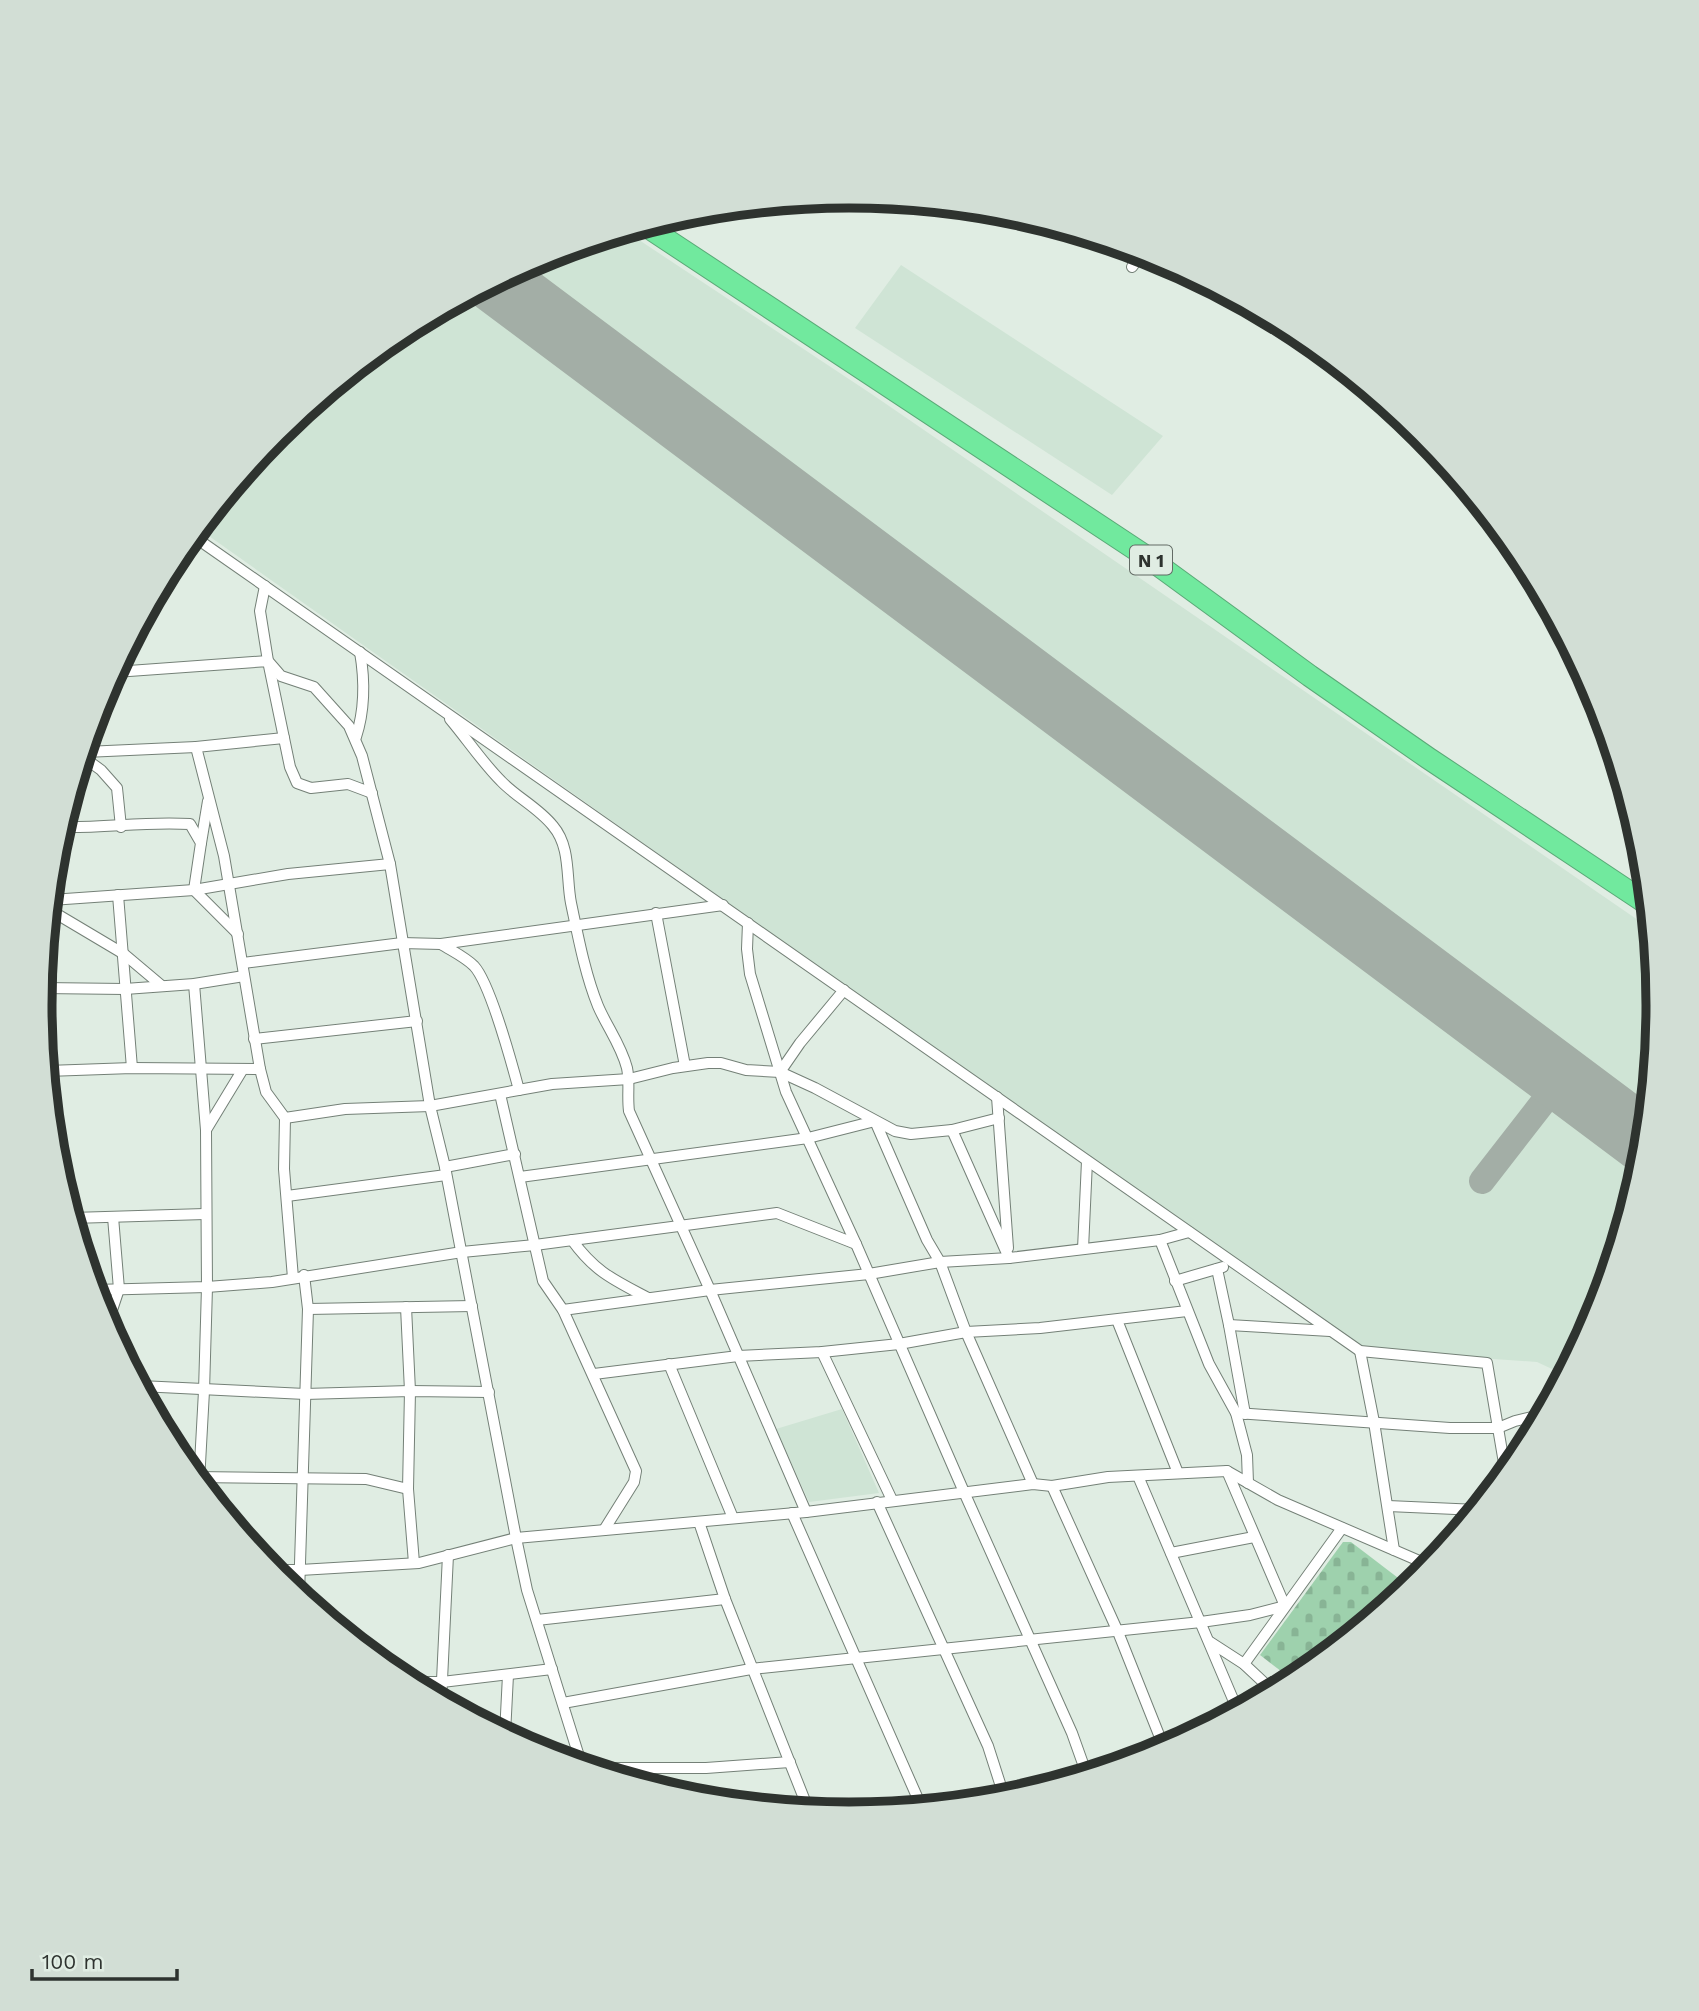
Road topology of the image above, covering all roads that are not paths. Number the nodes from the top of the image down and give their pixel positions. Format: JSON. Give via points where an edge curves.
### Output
{"nodes":[{"id":1,"x":656,"y":233,"type":"edge"},
{"id":2,"x":1136,"y":262,"type":"edge"},
{"id":3,"x":1132,"y":267,"type":"dead end"},
{"id":4,"x":202,"y":542,"type":"edge"},
{"id":5,"x":265,"y":586,"type":"junction"},
{"id":6,"x":360,"y":652,"type":"junction"},
{"id":7,"x":268,"y":661,"type":"junction"},
{"id":8,"x":127,"y":671,"type":"edge"},
{"id":9,"x":443,"y":709,"type":"junction"},
{"id":10,"x":356,"y":737,"type":"junction"},
{"id":11,"x":284,"y":738,"type":"junction"},
{"id":12,"x":196,"y":747,"type":"junction"},
{"id":13,"x":94,"y":752,"type":"edge"},
{"id":14,"x":91,"y":763,"type":"edge"},
{"id":15,"x":372,"y":793,"type":"junction"},
{"id":16,"x":208,"y":796,"type":"junction"},
{"id":17,"x":73,"y":827,"type":"edge"},
{"id":18,"x":121,"y":827,"type":"junction"},
{"id":19,"x":201,"y":843,"type":"junction"},
{"id":20,"x":390,"y":864,"type":"junction"},
{"id":21,"x":230,"y":883,"type":"junction"},
{"id":22,"x":194,"y":890,"type":"junction"},
{"id":23,"x":118,"y":895,"type":"junction"},
{"id":24,"x":59,"y":899,"type":"edge"},
{"id":25,"x":1640,"y":899,"type":"edge"},
{"id":26,"x":723,"y":905,"type":"junction"},
{"id":27,"x":656,"y":913,"type":"junction"},
{"id":28,"x":58,"y":915,"type":"edge"},
{"id":29,"x":748,"y":923,"type":"junction"},
{"id":30,"x":577,"y":925,"type":"junction"},
{"id":31,"x":238,"y":934,"type":"junction"},
{"id":32,"x":402,"y":943,"type":"junction"},
{"id":33,"x":442,"y":944,"type":"junction"},
{"id":34,"x":124,"y":954,"type":"junction"},
{"id":35,"x":243,"y":963,"type":"junction"},
{"id":36,"x":243,"y":975,"type":"junction"},
{"id":37,"x":194,"y":984,"type":"junction"},
{"id":38,"x":162,"y":986,"type":"junction"},
{"id":39,"x":53,"y":988,"type":"edge"},
{"id":40,"x":125,"y":989,"type":"junction"},
{"id":41,"x":844,"y":990,"type":"junction"},
{"id":42,"x":417,"y":1021,"type":"junction"},
{"id":43,"x":254,"y":1039,"type":"junction"},
{"id":44,"x":685,"y":1066,"type":"junction"},
{"id":45,"x":132,"y":1068,"type":"junction"},
{"id":46,"x":199,"y":1068,"type":"junction"},
{"id":47,"x":243,"y":1069,"type":"junction"},
{"id":48,"x":260,"y":1069,"type":"junction"},
{"id":49,"x":55,"y":1072,"type":"edge"},
{"id":50,"x":780,"y":1072,"type":"junction"},
{"id":51,"x":629,"y":1079,"type":"junction"},
{"id":52,"x":519,"y":1090,"type":"junction"},
{"id":53,"x":500,"y":1094,"type":"junction"},
{"id":54,"x":997,"y":1097,"type":"junction"},
{"id":55,"x":430,"y":1106,"type":"junction"},
{"id":56,"x":285,"y":1118,"type":"junction"},
{"id":57,"x":999,"y":1118,"type":"junction"},
{"id":58,"x":875,"y":1121,"type":"junction"},
{"id":59,"x":206,"y":1130,"type":"junction"},
{"id":60,"x":952,"y":1130,"type":"junction"},
{"id":61,"x":807,"y":1138,"type":"junction"},
{"id":62,"x":515,"y":1154,"type":"junction"},
{"id":63,"x":651,"y":1158,"type":"junction"},
{"id":64,"x":1087,"y":1161,"type":"junction"},
{"id":65,"x":446,"y":1171,"type":"junction"},
{"id":66,"x":520,"y":1177,"type":"junction"},
{"id":67,"x":287,"y":1196,"type":"junction"},
{"id":68,"x":205,"y":1214,"type":"junction"},
{"id":69,"x":113,"y":1217,"type":"junction"},
{"id":70,"x":82,"y":1218,"type":"edge"},
{"id":71,"x":681,"y":1225,"type":"junction"},
{"id":72,"x":1189,"y":1233,"type":"junction"},
{"id":73,"x":572,"y":1240,"type":"junction"},
{"id":74,"x":1160,"y":1240,"type":"junction"},
{"id":75,"x":856,"y":1244,"type":"junction"},
{"id":76,"x":535,"y":1245,"type":"junction"},
{"id":77,"x":1083,"y":1249,"type":"junction"},
{"id":78,"x":461,"y":1252,"type":"junction"},
{"id":79,"x":1009,"y":1258,"type":"junction"},
{"id":80,"x":940,"y":1262,"type":"junction"},
{"id":81,"x":1234,"y":1264,"type":"junction"},
{"id":82,"x":1217,"y":1269,"type":"junction"},
{"id":83,"x":869,"y":1274,"type":"junction"},
{"id":84,"x":298,"y":1277,"type":"junction"},
{"id":85,"x":1175,"y":1281,"type":"junction"},
{"id":86,"x":206,"y":1287,"type":"junction"},
{"id":87,"x":119,"y":1289,"type":"junction"},
{"id":88,"x":105,"y":1290,"type":"edge"},
{"id":89,"x":710,"y":1290,"type":"junction"},
{"id":90,"x":648,"y":1298,"type":"junction"},
{"id":91,"x":472,"y":1306,"type":"junction"},
{"id":92,"x":406,"y":1307,"type":"junction"},
{"id":93,"x":112,"y":1309,"type":"edge"},
{"id":94,"x":308,"y":1309,"type":"junction"},
{"id":95,"x":563,"y":1310,"type":"junction"},
{"id":96,"x":1187,"y":1311,"type":"junction"},
{"id":97,"x":1117,"y":1320,"type":"junction"},
{"id":98,"x":1230,"y":1325,"type":"junction"},
{"id":99,"x":1330,"y":1331,"type":"junction"},
{"id":100,"x":966,"y":1332,"type":"junction"},
{"id":101,"x":899,"y":1344,"type":"junction"},
{"id":102,"x":1360,"y":1351,"type":"junction"},
{"id":103,"x":822,"y":1352,"type":"junction"},
{"id":104,"x":738,"y":1356,"type":"junction"},
{"id":105,"x":669,"y":1364,"type":"junction"},
{"id":106,"x":594,"y":1374,"type":"junction"},
{"id":107,"x":150,"y":1387,"type":"edge"},
{"id":108,"x":205,"y":1391,"type":"junction"},
{"id":109,"x":411,"y":1391,"type":"junction"},
{"id":110,"x":489,"y":1392,"type":"junction"},
{"id":111,"x":305,"y":1394,"type":"junction"},
{"id":112,"x":1240,"y":1413,"type":"junction"},
{"id":113,"x":1532,"y":1417,"type":"edge"},
{"id":114,"x":1374,"y":1422,"type":"junction"},
{"id":115,"x":1498,"y":1428,"type":"junction"},
{"id":116,"x":1503,"y":1460,"type":"edge"},
{"id":117,"x":199,"y":1465,"type":"edge"},
{"id":118,"x":1227,"y":1471,"type":"junction"},
{"id":119,"x":1178,"y":1473,"type":"junction"},
{"id":120,"x":1138,"y":1476,"type":"junction"},
{"id":121,"x":209,"y":1479,"type":"edge"},
{"id":122,"x":304,"y":1479,"type":"junction"},
{"id":123,"x":1248,"y":1483,"type":"junction"},
{"id":124,"x":1033,"y":1484,"type":"junction"},
{"id":125,"x":1052,"y":1486,"type":"junction"},
{"id":126,"x":408,"y":1489,"type":"junction"},
{"id":127,"x":964,"y":1492,"type":"junction"},
{"id":128,"x":892,"y":1500,"type":"junction"},
{"id":129,"x":877,"y":1502,"type":"junction"},
{"id":130,"x":1388,"y":1506,"type":"junction"},
{"id":131,"x":1467,"y":1509,"type":"edge"},
{"id":132,"x":806,"y":1512,"type":"junction"},
{"id":133,"x":792,"y":1513,"type":"junction"},
{"id":134,"x":733,"y":1518,"type":"junction"},
{"id":135,"x":699,"y":1522,"type":"junction"},
{"id":136,"x":1342,"y":1528,"type":"junction"},
{"id":137,"x":604,"y":1530,"type":"junction"},
{"id":138,"x":1254,"y":1537,"type":"junction"},
{"id":139,"x":516,"y":1538,"type":"junction"},
{"id":140,"x":1394,"y":1550,"type":"junction"},
{"id":141,"x":1171,"y":1553,"type":"junction"},
{"id":142,"x":449,"y":1555,"type":"junction"},
{"id":143,"x":1420,"y":1561,"type":"edge"},
{"id":144,"x":414,"y":1563,"type":"junction"},
{"id":145,"x":287,"y":1570,"type":"edge"},
{"id":146,"x":300,"y":1570,"type":"junction"},
{"id":147,"x":300,"y":1582,"type":"edge"},
{"id":148,"x":724,"y":1599,"type":"junction"},
{"id":149,"x":1285,"y":1606,"type":"junction"},
{"id":150,"x":537,"y":1620,"type":"junction"},
{"id":151,"x":1201,"y":1622,"type":"junction"},
{"id":152,"x":1118,"y":1632,"type":"junction"},
{"id":153,"x":1030,"y":1640,"type":"junction"},
{"id":154,"x":1209,"y":1641,"type":"junction"},
{"id":155,"x":945,"y":1649,"type":"junction"},
{"id":156,"x":856,"y":1657,"type":"junction"},
{"id":157,"x":1244,"y":1664,"type":"junction"},
{"id":158,"x":552,"y":1669,"type":"junction"},
{"id":159,"x":751,"y":1669,"type":"junction"},
{"id":160,"x":508,"y":1675,"type":"junction"},
{"id":161,"x":429,"y":1682,"type":"edge"},
{"id":162,"x":442,"y":1682,"type":"junction"},
{"id":163,"x":1266,"y":1685,"type":"edge"},
{"id":164,"x":442,"y":1690,"type":"edge"},
{"id":165,"x":563,"y":1703,"type":"junction"},
{"id":166,"x":1235,"y":1703,"type":"edge"},
{"id":167,"x":506,"y":1724,"type":"edge"},
{"id":168,"x":1161,"y":1739,"type":"edge"},
{"id":169,"x":579,"y":1755,"type":"edge"},
{"id":170,"x":790,"y":1762,"type":"junction"},
{"id":171,"x":1084,"y":1767,"type":"edge"},
{"id":172,"x":620,"y":1768,"type":"edge"},
{"id":173,"x":1002,"y":1788,"type":"edge"},
{"id":174,"x":917,"y":1800,"type":"edge"},
{"id":175,"x":805,"y":1801,"type":"edge"}],
"edges":[{"from":1,"to":25,"type":"highway","number":"N 1","via":[[1147,557],[1396,736]]},
{"from":2,"to":3,"type":"street"},
{"from":4,"to":5,"type":"street"},
{"from":5,"to":6,"type":"street"},
{"from":5,"to":7,"type":"street","via":[[260,611]]},
{"from":6,"to":9,"type":"street"},
{"from":6,"to":10,"type":"street","via":[[364,683]]},
{"from":7,"to":8,"type":"street"},
{"from":7,"to":10,"type":"street","via":[[281,676],[314,687]]},
{"from":7,"to":11,"type":"street"},
{"from":9,"to":26,"type":"street"},
{"from":9,"to":30,"type":"street","via":[[501,781],[554,826],[567,860]]},
{"from":10,"to":15,"type":"street"},
{"from":11,"to":12,"type":"street"},
{"from":11,"to":15,"type":"street","via":[[298,783],[311,788],[348,784]]},
{"from":12,"to":13,"type":"street"},
{"from":12,"to":16,"type":"street"},
{"from":14,"to":18,"type":"street","via":[[117,788]]},
{"from":15,"to":20,"type":"street"},
{"from":16,"to":19,"type":"street"},
{"from":16,"to":21,"type":"street"},
{"from":17,"to":18,"type":"street"},
{"from":18,"to":19,"type":"street","via":[[154,822],[190,824]]},
{"from":19,"to":22,"type":"street"},
{"from":20,"to":21,"type":"street"},
{"from":20,"to":32,"type":"street"},
{"from":21,"to":22,"type":"street"},
{"from":21,"to":31,"type":"street"},
{"from":22,"to":23,"type":"street"},
{"from":22,"to":31,"type":"street"},
{"from":23,"to":24,"type":"street"},
{"from":23,"to":34,"type":"street"},
{"from":26,"to":27,"type":"street"},
{"from":26,"to":29,"type":"street"},
{"from":27,"to":30,"type":"street"},
{"from":27,"to":44,"type":"street"},
{"from":28,"to":34,"type":"street"},
{"from":29,"to":41,"type":"street"},
{"from":29,"to":50,"type":"street","via":[[750,974]]},
{"from":30,"to":33,"type":"street"},
{"from":30,"to":51,"type":"street","via":[[593,993],[619,1044]]},
{"from":31,"to":35,"type":"street"},
{"from":32,"to":33,"type":"street"},
{"from":32,"to":35,"type":"street"},
{"from":32,"to":42,"type":"street"},
{"from":33,"to":52,"type":"street","via":[[480,974]]},
{"from":34,"to":38,"type":"street"},
{"from":34,"to":40,"type":"street"},
{"from":35,"to":36,"type":"street"},
{"from":36,"to":37,"type":"street"},
{"from":36,"to":43,"type":"street"},
{"from":37,"to":38,"type":"street"},
{"from":37,"to":46,"type":"street"},
{"from":38,"to":40,"type":"street"},
{"from":39,"to":40,"type":"street"},
{"from":40,"to":45,"type":"street"},
{"from":41,"to":50,"type":"street"},
{"from":41,"to":54,"type":"street"},
{"from":42,"to":43,"type":"street"},
{"from":42,"to":55,"type":"street"},
{"from":43,"to":48,"type":"street"},
{"from":44,"to":50,"type":"street","via":[[721,1063]]},
{"from":44,"to":51,"type":"street"},
{"from":45,"to":46,"type":"street"},
{"from":45,"to":49,"type":"street"},
{"from":46,"to":47,"type":"street"},
{"from":46,"to":59,"type":"street"},
{"from":47,"to":48,"type":"street"},
{"from":47,"to":59,"type":"street"},
{"from":48,"to":56,"type":"street","via":[[266,1092]]},
{"from":50,"to":58,"type":"street"},
{"from":50,"to":61,"type":"street"},
{"from":51,"to":52,"type":"street"},
{"from":51,"to":63,"type":"street","via":[[629,1111]]},
{"from":52,"to":53,"type":"street"},
{"from":53,"to":55,"type":"street"},
{"from":53,"to":62,"type":"street"},
{"from":54,"to":57,"type":"street"},
{"from":54,"to":64,"type":"street"},
{"from":55,"to":56,"type":"street","via":[[345,1109]]},
{"from":55,"to":65,"type":"street"},
{"from":56,"to":67,"type":"street"},
{"from":57,"to":60,"type":"street"},
{"from":57,"to":79,"type":"street"},
{"from":58,"to":60,"type":"street","via":[[911,1134]]},
{"from":58,"to":61,"type":"street"},
{"from":58,"to":80,"type":"street"},
{"from":59,"to":68,"type":"street"},
{"from":60,"to":79,"type":"street"},
{"from":61,"to":63,"type":"street"},
{"from":61,"to":75,"type":"street"},
{"from":62,"to":65,"type":"street"},
{"from":62,"to":66,"type":"street"},
{"from":63,"to":66,"type":"street"},
{"from":63,"to":71,"type":"street"},
{"from":64,"to":72,"type":"street"},
{"from":64,"to":77,"type":"street"},
{"from":65,"to":67,"type":"street"},
{"from":65,"to":78,"type":"street"},
{"from":66,"to":76,"type":"street"},
{"from":67,"to":84,"type":"street"},
{"from":68,"to":69,"type":"street"},
{"from":68,"to":86,"type":"street"},
{"from":69,"to":70,"type":"street"},
{"from":69,"to":87,"type":"street"},
{"from":71,"to":73,"type":"street"},
{"from":71,"to":75,"type":"street","via":[[777,1213]]},
{"from":71,"to":89,"type":"street"},
{"from":72,"to":74,"type":"street"},
{"from":72,"to":81,"type":"street"},
{"from":73,"to":76,"type":"street"},
{"from":73,"to":90,"type":"street","via":[[604,1275]]},
{"from":74,"to":77,"type":"street"},
{"from":74,"to":85,"type":"street"},
{"from":75,"to":83,"type":"street"},
{"from":76,"to":78,"type":"street"},
{"from":76,"to":95,"type":"street","via":[[544,1284]]},
{"from":77,"to":79,"type":"street"},
{"from":78,"to":84,"type":"street"},
{"from":78,"to":91,"type":"street"},
{"from":79,"to":80,"type":"street"},
{"from":80,"to":83,"type":"street"},
{"from":80,"to":100,"type":"street"},
{"from":81,"to":82,"type":"street"},
{"from":81,"to":99,"type":"street"},
{"from":82,"to":85,"type":"street"},
{"from":82,"to":98,"type":"street"},
{"from":83,"to":89,"type":"street"},
{"from":83,"to":101,"type":"street"},
{"from":84,"to":86,"type":"street"},
{"from":84,"to":94,"type":"street"},
{"from":85,"to":96,"type":"street"},
{"from":86,"to":87,"type":"street"},
{"from":86,"to":108,"type":"street"},
{"from":87,"to":88,"type":"street"},
{"from":87,"to":93,"type":"street"},
{"from":89,"to":90,"type":"street"},
{"from":89,"to":104,"type":"street"},
{"from":90,"to":95,"type":"street"},
{"from":91,"to":92,"type":"street"},
{"from":91,"to":110,"type":"street"},
{"from":92,"to":94,"type":"street"},
{"from":92,"to":109,"type":"street"},
{"from":94,"to":111,"type":"street"},
{"from":95,"to":106,"type":"street"},
{"from":96,"to":97,"type":"street"},
{"from":96,"to":112,"type":"street","via":[[1209,1364]]},
{"from":97,"to":100,"type":"street"},
{"from":97,"to":119,"type":"street"},
{"from":98,"to":99,"type":"street"},
{"from":98,"to":112,"type":"street"},
{"from":99,"to":102,"type":"street"},
{"from":100,"to":101,"type":"street"},
{"from":100,"to":124,"type":"street"},
{"from":101,"to":103,"type":"street"},
{"from":101,"to":127,"type":"street"},
{"from":102,"to":114,"type":"street"},
{"from":102,"to":115,"type":"street","via":[[1487,1363]]},
{"from":103,"to":104,"type":"street"},
{"from":103,"to":128,"type":"street"},
{"from":104,"to":105,"type":"street"},
{"from":104,"to":132,"type":"street"},
{"from":105,"to":106,"type":"street"},
{"from":105,"to":134,"type":"street"},
{"from":106,"to":137,"type":"street","via":[[637,1477]]},
{"from":107,"to":108,"type":"street"},
{"from":108,"to":111,"type":"street"},
{"from":108,"to":117,"type":"street"},
{"from":109,"to":110,"type":"street"},
{"from":109,"to":111,"type":"street"},
{"from":109,"to":126,"type":"street"},
{"from":110,"to":139,"type":"street"},
{"from":111,"to":122,"type":"street"},
{"from":112,"to":114,"type":"street"},
{"from":112,"to":123,"type":"street"},
{"from":113,"to":115,"type":"street"},
{"from":114,"to":115,"type":"street"},
{"from":114,"to":130,"type":"street"},
{"from":115,"to":116,"type":"street"},
{"from":118,"to":119,"type":"street"},
{"from":118,"to":123,"type":"street"},
{"from":118,"to":138,"type":"street"},
{"from":119,"to":120,"type":"street"},
{"from":120,"to":125,"type":"street"},
{"from":120,"to":141,"type":"street"},
{"from":121,"to":122,"type":"street"},
{"from":122,"to":126,"type":"street","via":[[366,1479]]},
{"from":122,"to":146,"type":"street"},
{"from":123,"to":136,"type":"street"},
{"from":124,"to":125,"type":"street"},
{"from":124,"to":127,"type":"street"},
{"from":125,"to":152,"type":"street"},
{"from":126,"to":144,"type":"street"},
{"from":127,"to":128,"type":"street"},
{"from":127,"to":153,"type":"street"},
{"from":128,"to":129,"type":"street"},
{"from":129,"to":132,"type":"street"},
{"from":129,"to":155,"type":"street"},
{"from":130,"to":131,"type":"street"},
{"from":130,"to":140,"type":"street"},
{"from":132,"to":133,"type":"street"},
{"from":133,"to":134,"type":"street"},
{"from":133,"to":156,"type":"street"},
{"from":134,"to":135,"type":"street"},
{"from":135,"to":137,"type":"street"},
{"from":135,"to":148,"type":"street"},
{"from":136,"to":140,"type":"street"},
{"from":136,"to":149,"type":"street"},
{"from":137,"to":139,"type":"street"},
{"from":138,"to":141,"type":"street"},
{"from":138,"to":149,"type":"street"},
{"from":139,"to":142,"type":"street"},
{"from":139,"to":150,"type":"street"},
{"from":140,"to":143,"type":"street"},
{"from":141,"to":151,"type":"street"},
{"from":142,"to":144,"type":"street"},
{"from":142,"to":162,"type":"street"},
{"from":144,"to":146,"type":"street"},
{"from":145,"to":146,"type":"street"},
{"from":146,"to":147,"type":"street"},
{"from":148,"to":150,"type":"street"},
{"from":148,"to":159,"type":"street"},
{"from":149,"to":151,"type":"street"},
{"from":149,"to":157,"type":"street"},
{"from":150,"to":158,"type":"street"},
{"from":151,"to":152,"type":"street"},
{"from":151,"to":154,"type":"street"},
{"from":152,"to":153,"type":"street"},
{"from":152,"to":168,"type":"street"},
{"from":153,"to":155,"type":"street"},
{"from":153,"to":171,"type":"street"},
{"from":154,"to":157,"type":"street"},
{"from":154,"to":166,"type":"street"},
{"from":155,"to":156,"type":"street"},
{"from":155,"to":173,"type":"street"},
{"from":156,"to":159,"type":"street"},
{"from":156,"to":174,"type":"street"},
{"from":157,"to":163,"type":"street"},
{"from":158,"to":160,"type":"street"},
{"from":158,"to":165,"type":"street"},
{"from":159,"to":165,"type":"street"},
{"from":159,"to":170,"type":"street"},
{"from":160,"to":162,"type":"street"},
{"from":160,"to":167,"type":"street"},
{"from":161,"to":162,"type":"street"},
{"from":162,"to":164,"type":"street"},
{"from":165,"to":169,"type":"street"},
{"from":170,"to":172,"type":"street"},
{"from":170,"to":175,"type":"street"}]}
